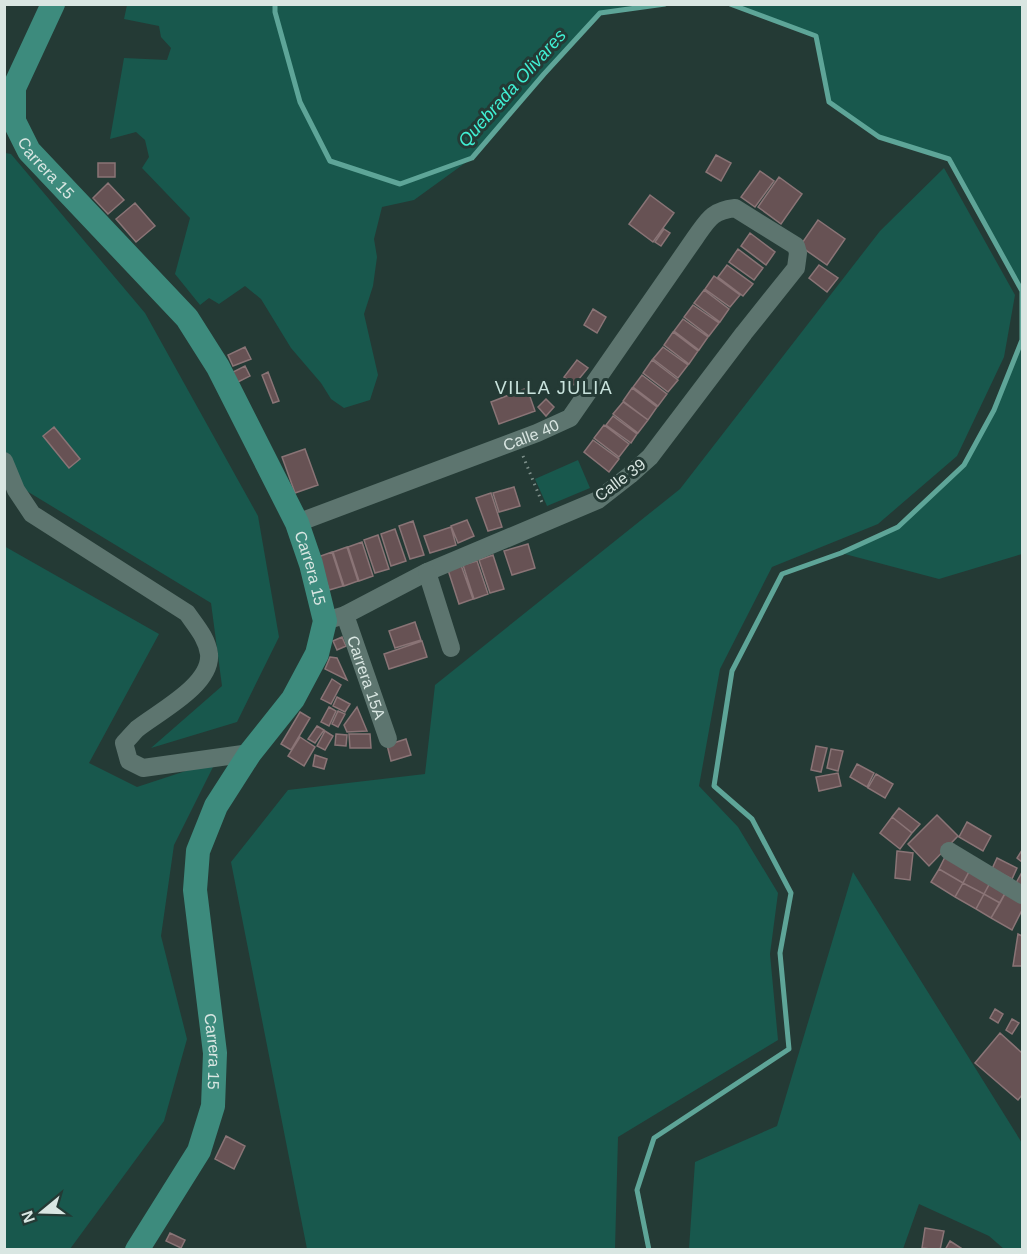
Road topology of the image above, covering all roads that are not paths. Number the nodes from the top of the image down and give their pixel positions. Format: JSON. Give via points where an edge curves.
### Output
{"nodes":[{"id":1,"x":53,"y":4,"type":"edge"},
{"id":2,"x":798,"y":253,"type":"joint"},
{"id":3,"x":4,"y":461,"type":"edge"},
{"id":4,"x":297,"y":523,"type":"junction"},
{"id":5,"x":427,"y":572,"type":"junction"},
{"id":6,"x":335,"y":618,"type":"junction"},
{"id":7,"x":451,"y":648,"type":"dead end"},
{"id":8,"x":388,"y":739,"type":"dead end"},
{"id":9,"x":250,"y":753,"type":"junction"},
{"id":10,"x":949,"y":851,"type":"dead end"},
{"id":11,"x":1023,"y":895,"type":"edge"},
{"id":12,"x":138,"y":1250,"type":"edge"}],
"edges":[{"from":1,"to":4,"type":"main road","name":"Carrera 15","via":[[14,88],[14,121],[29,152],[187,318],[218,367]]},
{"from":2,"to":4,"type":"street","name":"Calle 40","via":[[796,246],[735,208],[716,212],[570,418]]},
{"from":2,"to":5,"type":"street","name":"Calle 39","via":[[796,268],[650,457],[630,475],[598,500]]},
{"from":3,"to":9,"type":"street","via":[[32,514],[187,613],[204,636],[209,656],[205,673],[190,690],[124,743],[129,760],[143,768]]},
{"from":4,"to":6,"type":"main road","name":"Carrera 15"},
{"from":5,"to":6,"type":"street","name":"Calle 39"},
{"from":5,"to":7,"type":"street"},
{"from":6,"to":8,"type":"street","name":"Carrera 15A"},
{"from":6,"to":9,"type":"main road","name":"Carrera 15","via":[[294,699]]},
{"from":9,"to":12,"type":"main road","name":"Carrera 15","via":[[216,806],[198,850],[195,890],[215,1053],[213,1106],[199,1150]]},
{"from":10,"to":11,"type":"street"}]}
